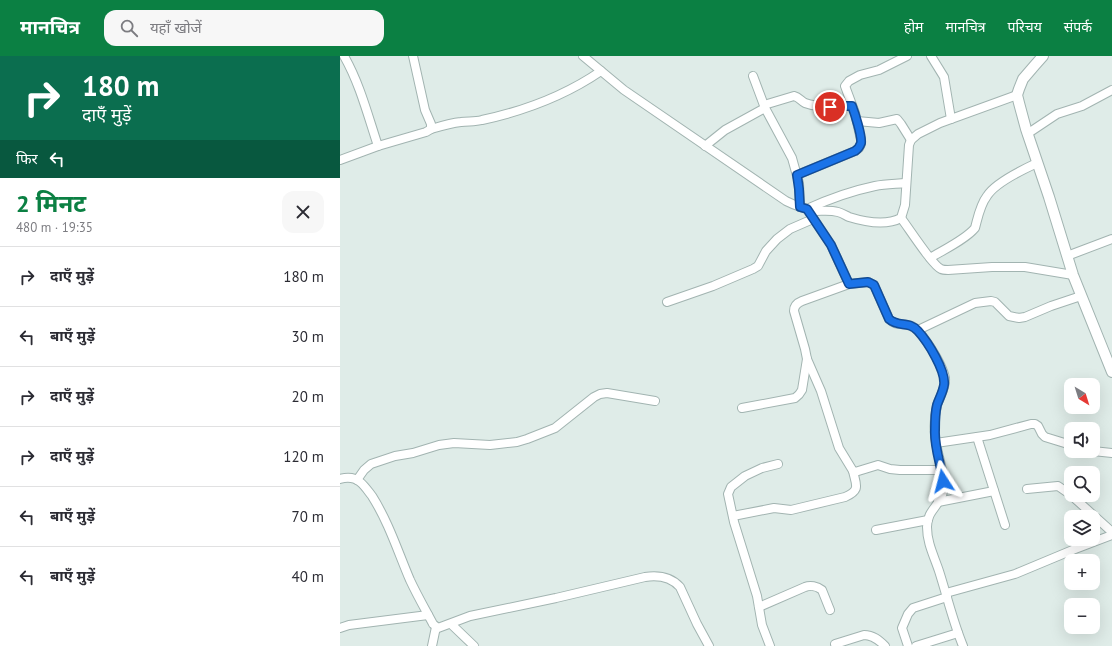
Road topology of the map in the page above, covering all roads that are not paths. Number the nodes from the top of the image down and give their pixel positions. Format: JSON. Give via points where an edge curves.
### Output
{"nodes":[{"id":1,"x":344,"y":56,"type":"edge"},
{"id":2,"x":413,"y":56,"type":"edge"},
{"id":3,"x":583,"y":56,"type":"edge"},
{"id":4,"x":907,"y":56,"type":"edge"},
{"id":5,"x":931,"y":56,"type":"edge"},
{"id":6,"x":1043,"y":56,"type":"edge"},
{"id":7,"x":1035,"y":60,"type":"edge"},
{"id":8,"x":601,"y":71,"type":"junction"},
{"id":9,"x":753,"y":76,"type":"dead end"},
{"id":10,"x":1112,"y":90,"type":"edge"},
{"id":11,"x":1017,"y":95,"type":"junction"},
{"id":12,"x":765,"y":106,"type":"junction"},
{"id":13,"x":852,"y":106,"type":"junction"},
{"id":14,"x":951,"y":119,"type":"junction"},
{"id":15,"x":857,"y":121,"type":"junction"},
{"id":16,"x":431,"y":129,"type":"junction"},
{"id":17,"x":1027,"y":134,"type":"junction"},
{"id":18,"x":911,"y":140,"type":"junction"},
{"id":19,"x":378,"y":146,"type":"junction"},
{"id":20,"x":705,"y":146,"type":"junction"},
{"id":21,"x":340,"y":160,"type":"edge"},
{"id":22,"x":1037,"y":163,"type":"junction"},
{"id":23,"x":797,"y":175,"type":"junction"},
{"id":24,"x":906,"y":183,"type":"junction"},
{"id":25,"x":804,"y":208,"type":"junction"},
{"id":26,"x":901,"y":218,"type":"junction"},
{"id":27,"x":813,"y":219,"type":"junction"},
{"id":28,"x":1112,"y":240,"type":"edge"},
{"id":29,"x":1066,"y":256,"type":"junction"},
{"id":30,"x":930,"y":258,"type":"junction"},
{"id":31,"x":1073,"y":275,"type":"junction"},
{"id":32,"x":849,"y":284,"type":"junction"},
{"id":33,"x":1081,"y":296,"type":"junction"},
{"id":34,"x":667,"y":302,"type":"dead end"},
{"id":35,"x":918,"y":330,"type":"junction"},
{"id":36,"x":807,"y":359,"type":"junction"},
{"id":37,"x":1112,"y":372,"type":"edge"},
{"id":38,"x":655,"y":401,"type":"dead end"},
{"id":39,"x":742,"y":408,"type":"dead end"},
{"id":40,"x":977,"y":437,"type":"junction"},
{"id":41,"x":936,"y":443,"type":"junction"},
{"id":42,"x":1064,"y":443,"type":"edge"},
{"id":43,"x":1100,"y":452,"type":"edge"},
{"id":44,"x":1112,"y":453,"type":"edge"},
{"id":45,"x":778,"y":464,"type":"dead end"},
{"id":46,"x":941,"y":470,"type":"junction"},
{"id":47,"x":853,"y":471,"type":"junction"},
{"id":48,"x":340,"y":479,"type":"edge"},
{"id":49,"x":357,"y":480,"type":"junction"},
{"id":50,"x":1027,"y":489,"type":"dead end"},
{"id":51,"x":1064,"y":490,"type":"edge"},
{"id":52,"x":994,"y":492,"type":"junction"},
{"id":53,"x":938,"y":502,"type":"junction"},
{"id":54,"x":1079,"y":502,"type":"edge"},
{"id":55,"x":733,"y":516,"type":"junction"},
{"id":56,"x":928,"y":520,"type":"junction"},
{"id":57,"x":1005,"y":525,"type":"dead end"},
{"id":58,"x":876,"y":530,"type":"dead end"},
{"id":59,"x":1112,"y":533,"type":"edge"},
{"id":60,"x":946,"y":595,"type":"junction"},
{"id":61,"x":759,"y":607,"type":"junction"},
{"id":62,"x":830,"y":610,"type":"dead end"},
{"id":63,"x":428,"y":615,"type":"junction"},
{"id":64,"x":451,"y":624,"type":"junction"},
{"id":65,"x":436,"y":627,"type":"junction"},
{"id":66,"x":340,"y":628,"type":"edge"},
{"id":67,"x":958,"y":633,"type":"junction"},
{"id":68,"x":835,"y":644,"type":"dead end"},
{"id":69,"x":432,"y":646,"type":"edge"},
{"id":70,"x":474,"y":646,"type":"edge"},
{"id":71,"x":709,"y":646,"type":"edge"},
{"id":72,"x":770,"y":646,"type":"edge"},
{"id":73,"x":885,"y":646,"type":"edge"},
{"id":74,"x":908,"y":646,"type":"edge"},
{"id":75,"x":916,"y":646,"type":"edge"},
{"id":76,"x":963,"y":646,"type":"edge"}],
"edges":[{"from":1,"to":19,"type":"street","via":[[362,96]]},
{"from":2,"to":16,"type":"street","via":[[424,110]]},
{"from":3,"to":8,"type":"street"},
{"from":4,"to":13,"type":"street","via":[[846,83],[844,86]]},
{"from":5,"to":14,"type":"street","via":[[944,77]]},
{"from":6,"to":7,"type":"street"},
{"from":7,"to":11,"type":"street"},
{"from":8,"to":16,"type":"street","via":[[561,94],[526,108],[483,120],[456,122]]},
{"from":8,"to":20,"type":"street"},
{"from":9,"to":12,"type":"street"},
{"from":10,"to":17,"type":"street","via":[[1082,106],[1057,114]]},
{"from":11,"to":14,"type":"street"},
{"from":11,"to":17,"type":"street"},
{"from":12,"to":13,"type":"street","via":[[794,96],[809,104],[830,107]]},
{"from":12,"to":20,"type":"street"},
{"from":12,"to":23,"type":"street","via":[[789,152]]},
{"from":13,"to":15,"type":"street"},
{"from":14,"to":18,"type":"street","via":[[918,134]]},
{"from":15,"to":18,"type":"street","via":[[879,124],[897,119]]},
{"from":15,"to":23,"type":"street","via":[[861,144],[859,148]]},
{"from":16,"to":19,"type":"street"},
{"from":17,"to":22,"type":"street"},
{"from":18,"to":24,"type":"street"},
{"from":19,"to":21,"type":"street"},
{"from":20,"to":25,"type":"street","via":[[786,201]]},
{"from":22,"to":29,"type":"street"},
{"from":22,"to":30,"type":"street","via":[[990,192],[980,206],[975,228]]},
{"from":23,"to":25,"type":"street"},
{"from":24,"to":25,"type":"street","via":[[856,191]]},
{"from":24,"to":26,"type":"street","via":[[905,205]]},
{"from":25,"to":26,"type":"street","via":[[839,212],[871,222],[895,221]]},
{"from":25,"to":27,"type":"street"},
{"from":26,"to":30,"type":"street"},
{"from":27,"to":32,"type":"street","via":[[831,245]]},
{"from":27,"to":34,"type":"street","via":[[790,229],[777,239],[766,251],[758,266],[753,269]]},
{"from":28,"to":29,"type":"street"},
{"from":29,"to":31,"type":"street"},
{"from":30,"to":31,"type":"street","via":[[942,270],[1025,267]]},
{"from":31,"to":33,"type":"street"},
{"from":32,"to":35,"type":"street","via":[[868,282],[874,285],[889,319]]},
{"from":32,"to":36,"type":"street","via":[[796,305],[794,311]]},
{"from":33,"to":35,"type":"street","via":[[1019,318],[1009,316],[991,300],[975,303]]},
{"from":33,"to":37,"type":"street"},
{"from":35,"to":41,"type":"street","via":[[928,343],[944,376],[944,387],[936,411]]},
{"from":36,"to":39,"type":"street","via":[[801,394],[795,398]]},
{"from":36,"to":47,"type":"street","via":[[821,391],[839,448]]},
{"from":38,"to":49,"type":"street","via":[[600,394],[555,428],[522,441],[490,445],[439,445],[372,464]]},
{"from":40,"to":41,"type":"street"},
{"from":40,"to":42,"type":"street","via":[[1035,424],[1045,437]]},
{"from":40,"to":52,"type":"street"},
{"from":41,"to":46,"type":"street"},
{"from":43,"to":44,"type":"street"},
{"from":45,"to":55,"type":"street","via":[[751,472],[731,486],[728,498]]},
{"from":46,"to":47,"type":"street","via":[[900,470],[878,465]]},
{"from":46,"to":53,"type":"street","via":[[943,490]]},
{"from":47,"to":55,"type":"street","via":[[856,490],[845,497],[791,510],[774,508]]},
{"from":48,"to":49,"type":"street"},
{"from":49,"to":63,"type":"street","via":[[366,488],[382,514]]},
{"from":50,"to":51,"type":"street","via":[[1058,486]]},
{"from":52,"to":53,"type":"street"},
{"from":52,"to":57,"type":"street"},
{"from":53,"to":56,"type":"street","via":[[930,512]]},
{"from":54,"to":59,"type":"street"},
{"from":55,"to":61,"type":"street"},
{"from":56,"to":58,"type":"street"},
{"from":56,"to":60,"type":"street","via":[[929,542]]},
{"from":59,"to":60,"type":"street","via":[[1015,574]]},
{"from":60,"to":67,"type":"street"},
{"from":60,"to":74,"type":"street","via":[[910,610],[902,628]]},
{"from":61,"to":62,"type":"street","via":[[811,585],[822,590]]},
{"from":61,"to":72,"type":"street"},
{"from":63,"to":65,"type":"street"},
{"from":63,"to":66,"type":"street"},
{"from":64,"to":65,"type":"street"},
{"from":64,"to":70,"type":"street"},
{"from":64,"to":71,"type":"street","via":[[477,614],[645,577],[661,576],[671,579],[680,587]]},
{"from":65,"to":69,"type":"street"},
{"from":67,"to":75,"type":"street"},
{"from":67,"to":76,"type":"street"},
{"from":68,"to":73,"type":"street","via":[[868,635],[878,639]]}]}
